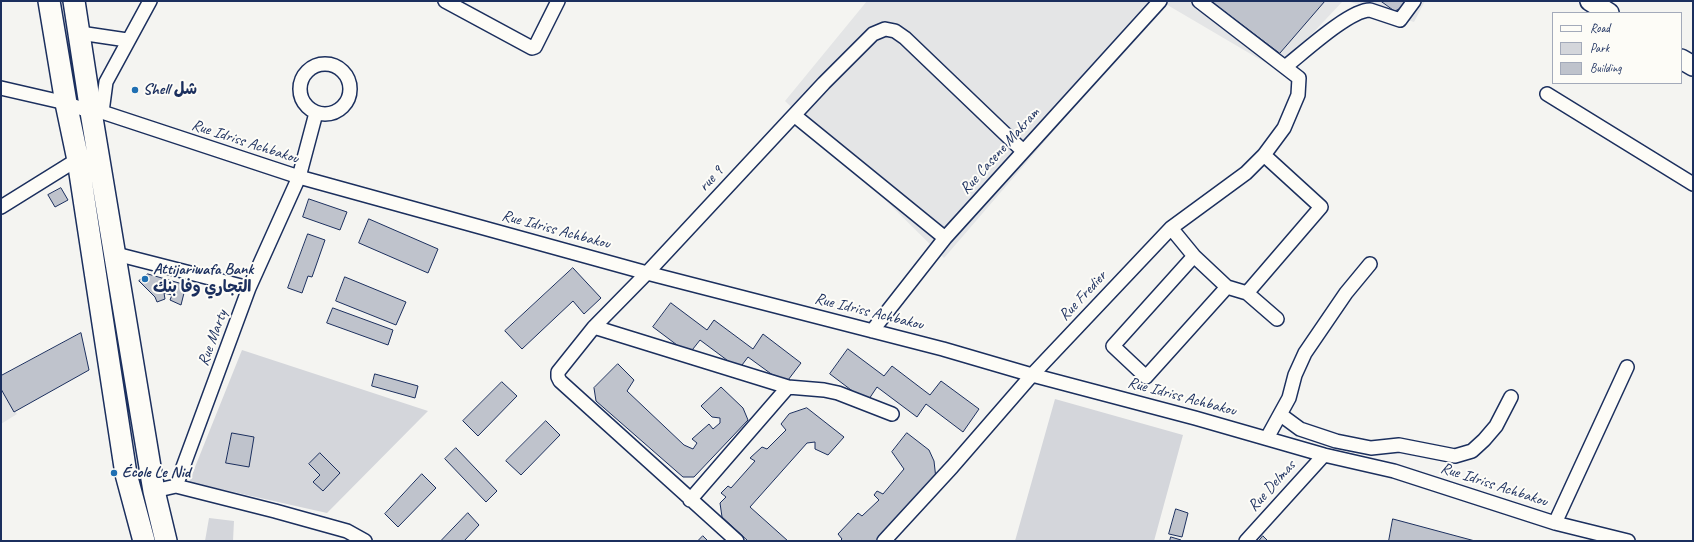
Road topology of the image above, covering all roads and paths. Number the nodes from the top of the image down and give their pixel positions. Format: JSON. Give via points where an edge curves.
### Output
{"nodes":[{"id":1,"x":49,"y":1,"type":"edge"},
{"id":2,"x":74,"y":1,"type":"edge"},
{"id":3,"x":150,"y":1,"type":"edge"},
{"id":4,"x":445,"y":1,"type":"edge"},
{"id":5,"x":558,"y":1,"type":"edge"},
{"id":6,"x":1160,"y":1,"type":"edge"},
{"id":7,"x":1199,"y":1,"type":"edge"},
{"id":8,"x":1414,"y":1,"type":"edge"},
{"id":9,"x":1590,"y":1,"type":"edge"},
{"id":10,"x":1607,"y":12,"type":"edge"},
{"id":11,"x":80,"y":33,"type":"junction"},
{"id":12,"x":127,"y":40,"type":"junction"},
{"id":13,"x":1682,"y":60,"type":"edge"},
{"id":14,"x":1693,"y":66,"type":"edge"},
{"id":15,"x":1285,"y":68,"type":"junction"},
{"id":16,"x":1,"y":88,"type":"edge"},
{"id":17,"x":1547,"y":94,"type":"dead end"},
{"id":18,"x":66,"y":103,"type":"junction"},
{"id":19,"x":96,"y":112,"type":"junction"},
{"id":20,"x":316,"y":113,"type":"dead end"},
{"id":21,"x":794,"y":115,"type":"junction"},
{"id":22,"x":97,"y":146,"type":"junction"},
{"id":23,"x":1023,"y":151,"type":"junction"},
{"id":24,"x":1264,"y":155,"type":"junction"},
{"id":25,"x":78,"y":160,"type":"junction"},
{"id":26,"x":299,"y":177,"type":"junction"},
{"id":27,"x":1693,"y":184,"type":"edge"},
{"id":28,"x":1,"y":207,"type":"edge"},
{"id":29,"x":1171,"y":228,"type":"junction"},
{"id":30,"x":945,"y":238,"type":"junction"},
{"id":31,"x":116,"y":254,"type":"junction"},
{"id":32,"x":1194,"y":256,"type":"junction"},
{"id":33,"x":1370,"y":264,"type":"dead end"},
{"id":34,"x":648,"y":273,"type":"junction"},
{"id":35,"x":1227,"y":287,"type":"junction"},
{"id":36,"x":250,"y":288,"type":"junction"},
{"id":37,"x":1247,"y":293,"type":"junction"},
{"id":38,"x":1277,"y":319,"type":"dead end"},
{"id":39,"x":594,"y":327,"type":"junction"},
{"id":40,"x":872,"y":331,"type":"junction"},
{"id":41,"x":1627,"y":367,"type":"dead end"},
{"id":42,"x":1032,"y":375,"type":"junction"},
{"id":43,"x":788,"y":387,"type":"junction"},
{"id":44,"x":1511,"y":397,"type":"dead end"},
{"id":45,"x":892,"y":414,"type":"dead end"},
{"id":46,"x":1281,"y":415,"type":"junction"},
{"id":47,"x":1267,"y":438,"type":"junction"},
{"id":48,"x":1324,"y":454,"type":"junction"},
{"id":49,"x":176,"y":486,"type":"junction"},
{"id":50,"x":154,"y":491,"type":"junction"},
{"id":51,"x":690,"y":500,"type":"junction"},
{"id":52,"x":1555,"y":523,"type":"junction"},
{"id":53,"x":144,"y":541,"type":"edge"},
{"id":54,"x":166,"y":541,"type":"edge"},
{"id":55,"x":365,"y":541,"type":"edge"},
{"id":56,"x":737,"y":541,"type":"edge"},
{"id":57,"x":884,"y":541,"type":"edge"},
{"id":58,"x":1246,"y":541,"type":"edge"},
{"id":59,"x":1628,"y":541,"type":"edge"}],
"edges":[{"from":1,"to":18,"type":"main road"},
{"from":2,"to":11,"type":"main road"},
{"from":3,"to":12,"type":"street"},
{"from":4,"to":5,"type":"street","via":[[532,48],[535,47]]},
{"from":6,"to":23,"type":"street","name":"Rue Casene Makram"},
{"from":7,"to":15,"type":"street"},
{"from":8,"to":15,"type":"street","via":[[1400,20],[1370,10],[1359,13],[1328,33]]},
{"from":9,"to":10,"type":"street"},
{"from":11,"to":12,"type":"street"},
{"from":11,"to":19,"type":"main road"},
{"from":12,"to":19,"type":"street","via":[[106,82]]},
{"from":13,"to":14,"type":"street"},
{"from":15,"to":24,"type":"street","name":"Rue Fredier","via":[[1299,78],[1298,95],[1284,128]]},
{"from":16,"to":18,"type":"street","name":"Rue Idriss Achbakou"},
{"from":17,"to":27,"type":"street"},
{"from":18,"to":19,"type":"street","name":"Rue Idriss Achbakou"},
{"from":18,"to":25,"type":"main road"},
{"from":19,"to":22,"type":"main road"},
{"from":19,"to":26,"type":"street","name":"Rue Idriss Achbakou"},
{"from":20,"to":26,"type":"street","name":"Rue Marty"},
{"from":21,"to":23,"type":"street","name":"rue 9","via":[[873,34],[885,29],[895,31],[904,38]]},
{"from":21,"to":30,"type":"street"},
{"from":21,"to":34,"type":"street","name":"rue 9"},
{"from":22,"to":25,"type":"street"},
{"from":22,"to":31,"type":"main road"},
{"from":23,"to":30,"type":"street","name":"Rue Casene Makram"},
{"from":24,"to":29,"type":"street","name":"Rue Fredier","via":[[1246,174]]},
{"from":24,"to":37,"type":"street","via":[[1321,207]]},
{"from":25,"to":28,"type":"street"},
{"from":25,"to":53,"type":"main road","via":[[126,474]]},
{"from":26,"to":34,"type":"street","name":"Rue Idriss Achbakou"},
{"from":26,"to":36,"type":"street","name":"Rue Marty"},
{"from":29,"to":32,"type":"street"},
{"from":29,"to":42,"type":"street","name":"Rue Fredier"},
{"from":30,"to":40,"type":"street","name":"Rue Casene Makram"},
{"from":31,"to":36,"type":"street"},
{"from":31,"to":50,"type":"main road"},
{"from":32,"to":35,"type":"street"},
{"from":32,"to":35,"type":"street","via":[[1113,346],[1146,377]]},
{"from":33,"to":46,"type":"street","via":[[1346,293],[1305,353]]},
{"from":34,"to":39,"type":"street","name":"rue 9"},
{"from":34,"to":40,"type":"street","name":"Rue Idriss Achbakou"},
{"from":35,"to":37,"type":"street"},
{"from":36,"to":49,"type":"street","name":"Rue Marty"},
{"from":37,"to":38,"type":"street"},
{"from":39,"to":43,"type":"street"},
{"from":39,"to":51,"type":"street","name":"rue 9","via":[[558,372],[560,381]]},
{"from":40,"to":42,"type":"street","name":"Rue Idriss Achbakou"},
{"from":41,"to":52,"type":"street"},
{"from":42,"to":47,"type":"street","name":"Rue Idriss Achbakou"},
{"from":42,"to":57,"type":"street","name":"Rue Fredier","via":[[952,468]]},
{"from":43,"to":45,"type":"street","via":[[838,393]]},
{"from":43,"to":51,"type":"street"},
{"from":44,"to":46,"type":"street","via":[[1496,426],[1484,440],[1472,451],[1455,456],[1399,445],[1372,448],[1336,441],[1300,429]]},
{"from":46,"to":47,"type":"street"},
{"from":47,"to":48,"type":"street","name":"Rue Idriss Achbakou"},
{"from":48,"to":52,"type":"street","name":"Rue Idriss Achbakou","via":[[1394,471]]},
{"from":48,"to":58,"type":"street","name":"Rue Delmas"},
{"from":49,"to":50,"type":"street"},
{"from":49,"to":55,"type":"street","via":[[339,529]]},
{"from":50,"to":54,"type":"main road"},
{"from":51,"to":56,"type":"street"},
{"from":52,"to":59,"type":"street","name":"Rue Idriss Achbakou"}]}
